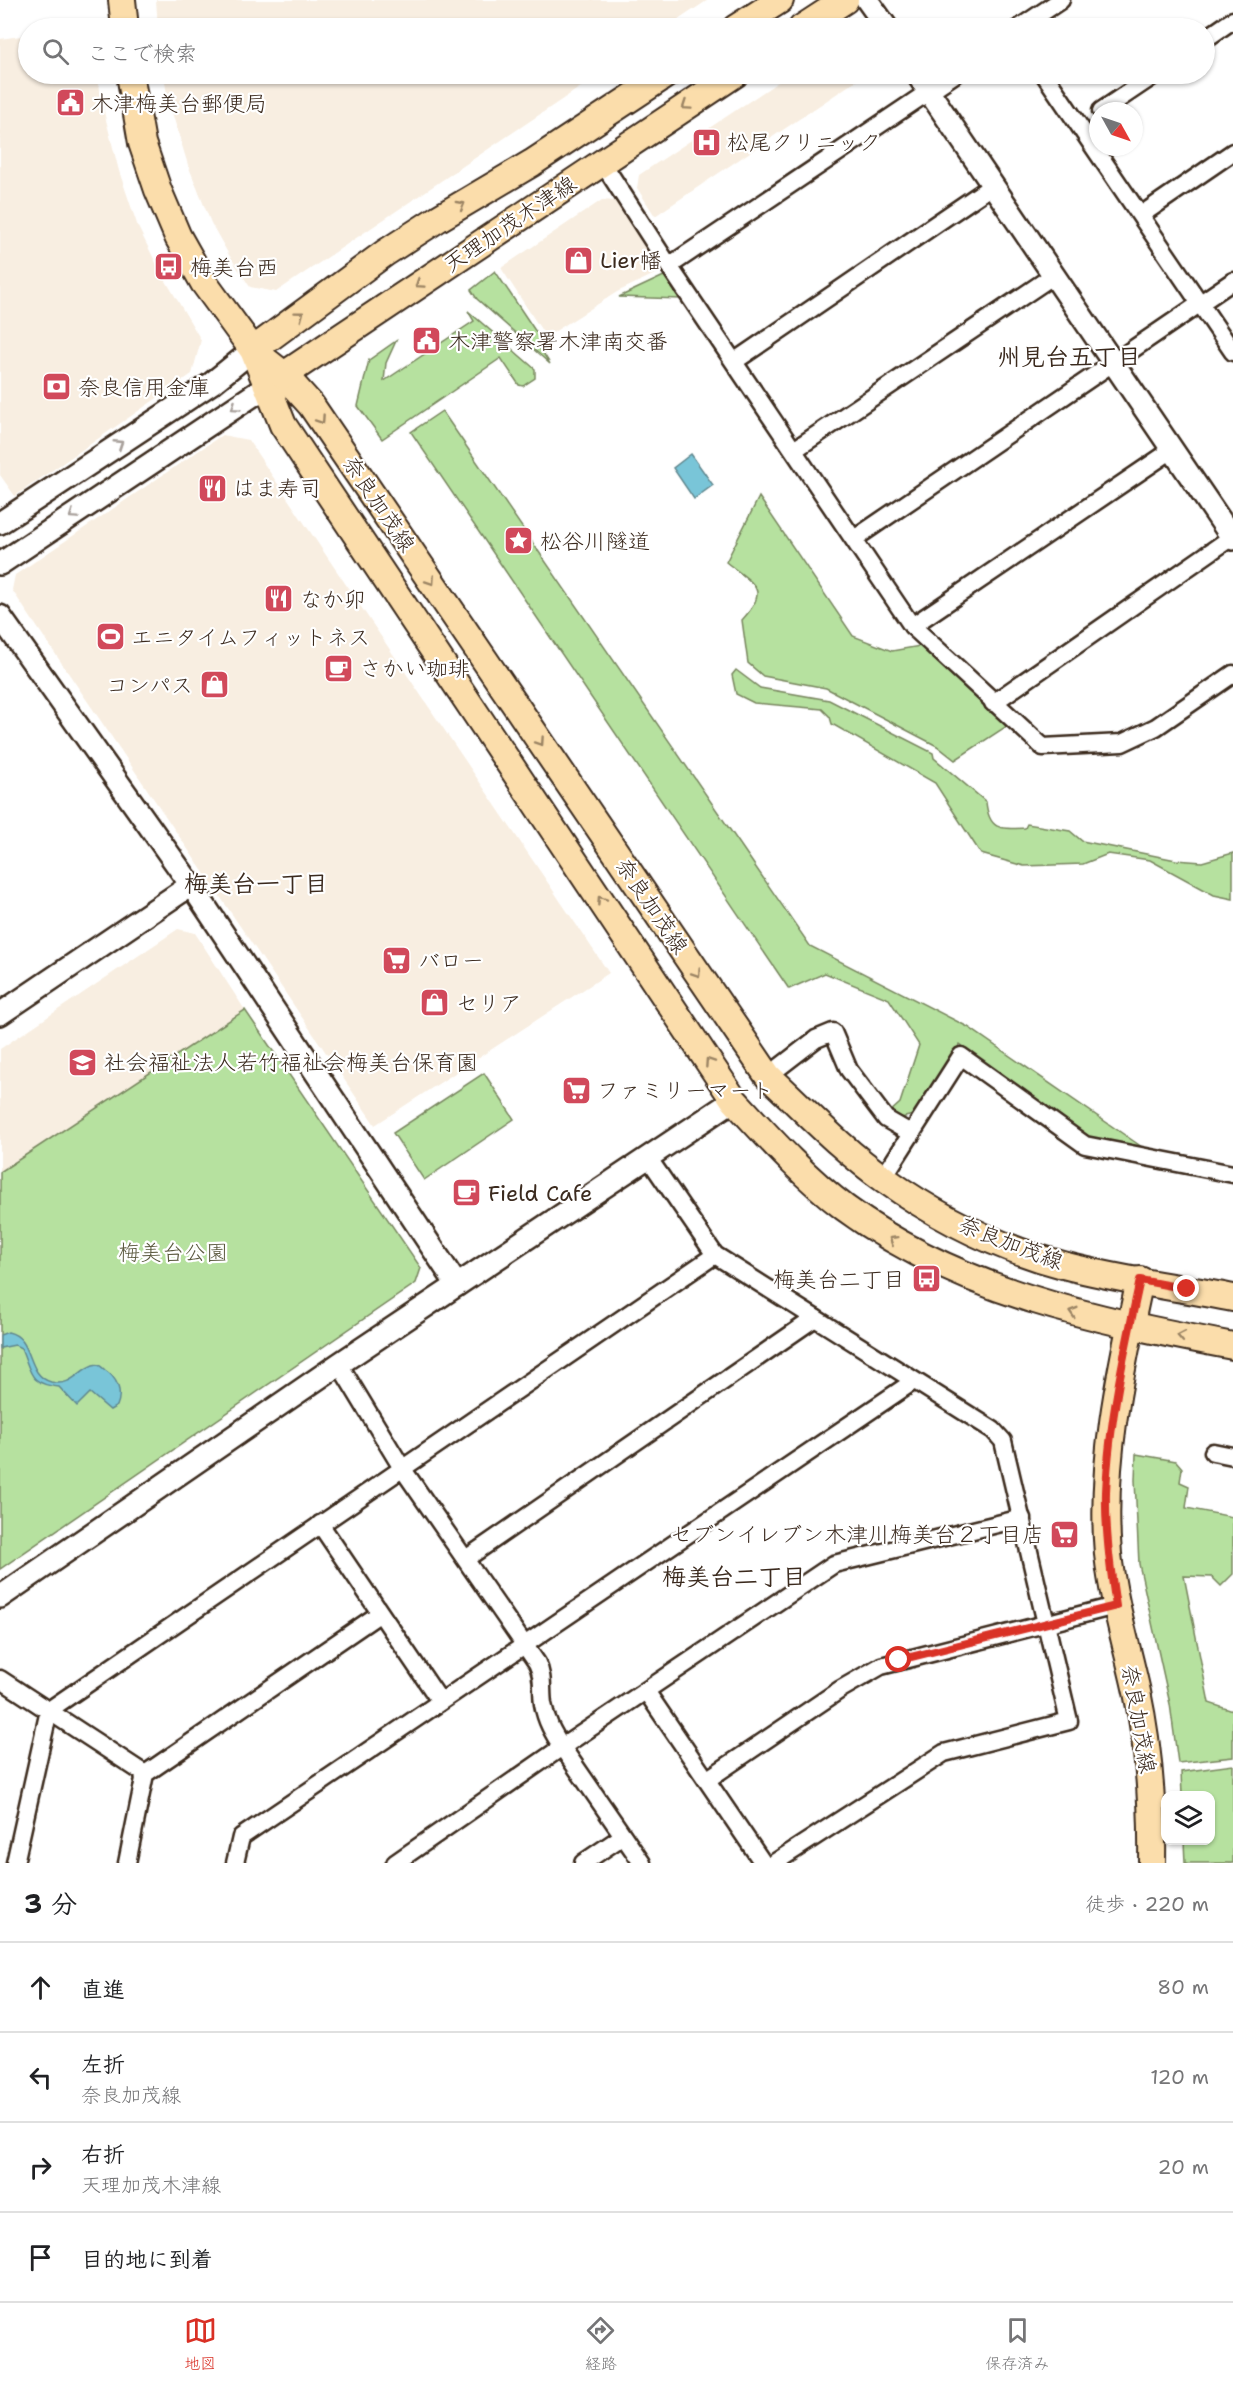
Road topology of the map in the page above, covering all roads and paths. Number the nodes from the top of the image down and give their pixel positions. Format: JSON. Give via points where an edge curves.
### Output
{"nodes":[{"id":1,"x":122,"y":0,"type":"edge"},
{"id":2,"x":780,"y":0,"type":"edge"},
{"id":3,"x":845,"y":0,"type":"edge"},
{"id":4,"x":867,"y":0,"type":"edge"},
{"id":5,"x":1061,"y":0,"type":"edge"},
{"id":6,"x":124,"y":18,"type":"edge"},
{"id":7,"x":752,"y":18,"type":"edge"},
{"id":8,"x":817,"y":18,"type":"edge"},
{"id":9,"x":880,"y":18,"type":"edge"},
{"id":10,"x":1034,"y":18,"type":"edge"},
{"id":11,"x":1233,"y":20,"type":"edge"},
{"id":12,"x":1215,"y":32,"type":"edge"},
{"id":13,"x":132,"y":84,"type":"edge"},
{"id":14,"x":652,"y":84,"type":"edge"},
{"id":15,"x":720,"y":84,"type":"edge"},
{"id":16,"x":924,"y":84,"type":"edge"},
{"id":17,"x":941,"y":84,"type":"edge"},
{"id":18,"x":1051,"y":84,"type":"edge"},
{"id":19,"x":1141,"y":84,"type":"edge"},
{"id":20,"x":930,"y":92,"type":"junction"},
{"id":21,"x":1115,"y":102,"type":"edge"},
{"id":22,"x":1089,"y":120,"type":"edge"},
{"id":23,"x":1081,"y":125,"type":"junction"},
{"id":24,"x":1233,"y":152,"type":"edge"},
{"id":25,"x":602,"y":162,"type":"junction"},
{"id":26,"x":993,"y":185,"type":"junction"},
{"id":27,"x":1141,"y":215,"type":"junction"},
{"id":28,"x":669,"y":266,"type":"junction"},
{"id":29,"x":1054,"y":275,"type":"junction"},
{"id":30,"x":1233,"y":281,"type":"edge"},
{"id":31,"x":1200,"y":303,"type":"junction"},
{"id":32,"x":253,"y":350,"type":"junction"},
{"id":33,"x":1233,"y":352,"type":"edge"},
{"id":34,"x":735,"y":361,"type":"junction"},
{"id":35,"x":1112,"y":363,"type":"junction"},
{"id":36,"x":276,"y":380,"type":"junction"},
{"id":37,"x":794,"y":450,"type":"junction"},
{"id":38,"x":1172,"y":450,"type":"junction"},
{"id":39,"x":0,"y":523,"type":"edge"},
{"id":40,"x":1232,"y":538,"type":"edge"},
{"id":41,"x":854,"y":539,"type":"junction"},
{"id":42,"x":0,"y":564,"type":"edge"},
{"id":43,"x":0,"y":616,"type":"edge"},
{"id":44,"x":912,"y":626,"type":"junction"},
{"id":45,"x":1233,"y":674,"type":"edge"},
{"id":46,"x":993,"y":703,"type":"junction"},
{"id":47,"x":191,"y":885,"type":"junction"},
{"id":48,"x":0,"y":1014,"type":"edge"},
{"id":49,"x":768,"y":1076,"type":"junction"},
{"id":50,"x":734,"y":1100,"type":"junction"},
{"id":51,"x":912,"y":1134,"type":"junction"},
{"id":52,"x":647,"y":1156,"type":"junction"},
{"id":53,"x":1233,"y":1174,"type":"edge"},
{"id":54,"x":883,"y":1178,"type":"junction"},
{"id":55,"x":715,"y":1255,"type":"junction"},
{"id":56,"x":1140,"y":1280,"type":"junction"},
{"id":57,"x":457,"y":1285,"type":"junction"},
{"id":58,"x":1233,"y":1298,"type":"edge"},
{"id":59,"x":815,"y":1318,"type":"junction"},
{"id":60,"x":1130,"y":1327,"type":"junction"},
{"id":61,"x":1233,"y":1346,"type":"edge"},
{"id":62,"x":339,"y":1364,"type":"junction"},
{"id":63,"x":914,"y":1381,"type":"junction"},
{"id":64,"x":1213,"y":1452,"type":"dead end"},
{"id":65,"x":1233,"y":1456,"type":"edge"},
{"id":66,"x":402,"y":1468,"type":"junction"},
{"id":67,"x":1022,"y":1518,"type":"junction"},
{"id":68,"x":320,"y":1524,"type":"junction"},
{"id":69,"x":467,"y":1558,"type":"junction"},
{"id":70,"x":0,"y":1597,"type":"edge"},
{"id":71,"x":1116,"y":1606,"type":"junction"},
{"id":72,"x":380,"y":1614,"type":"junction"},
{"id":73,"x":1046,"y":1622,"type":"junction"},
{"id":74,"x":524,"y":1645,"type":"junction"},
{"id":75,"x":0,"y":1678,"type":"edge"},
{"id":76,"x":646,"y":1691,"type":"junction"},
{"id":77,"x":440,"y":1701,"type":"junction"},
{"id":78,"x":49,"y":1710,"type":"junction"},
{"id":79,"x":562,"y":1747,"type":"junction"},
{"id":80,"x":145,"y":1774,"type":"junction"},
{"id":81,"x":708,"y":1779,"type":"junction"},
{"id":82,"x":623,"y":1836,"type":"junction"},
{"id":83,"x":15,"y":1863,"type":"edge"},
{"id":84,"x":127,"y":1863,"type":"edge"},
{"id":85,"x":236,"y":1863,"type":"edge"},
{"id":86,"x":395,"y":1863,"type":"edge"},
{"id":87,"x":583,"y":1863,"type":"edge"},
{"id":88,"x":642,"y":1863,"type":"edge"},
{"id":89,"x":763,"y":1863,"type":"edge"},
{"id":90,"x":774,"y":1863,"type":"edge"},
{"id":91,"x":1152,"y":1863,"type":"edge"}],
"edges":[{"from":1,"to":6,"type":"main road"},
{"from":2,"to":7,"type":"main road"},
{"from":3,"to":8,"type":"main road"},
{"from":4,"to":9,"type":"street"},
{"from":5,"to":10,"type":"street"},
{"from":11,"to":12,"type":"street"},
{"from":13,"to":32,"type":"main road","name":"奈良加茂線","via":[[142,142],[178,237],[204,283]]},
{"from":32,"to":14,"type":"main road","name":"天理加茂木津線","one_way":true,"via":[[385,253]]},
{"from":15,"to":25,"type":"main road","name":"天理加茂木津線","one_way":true},
{"from":16,"to":20,"type":"street"},
{"from":17,"to":20,"type":"street"},
{"from":18,"to":23,"type":"street"},
{"from":19,"to":21,"type":"street"},
{"from":20,"to":26,"type":"street"},
{"from":20,"to":28,"type":"street"},
{"from":22,"to":23,"type":"street"},
{"from":23,"to":27,"type":"street"},
{"from":24,"to":27,"type":"street"},
{"from":25,"to":28,"type":"street"},
{"from":25,"to":36,"type":"main road","name":"天理加茂木津線","one_way":true},
{"from":26,"to":29,"type":"street"},
{"from":26,"to":34,"type":"street"},
{"from":27,"to":31,"type":"street"},
{"from":28,"to":34,"type":"street"},
{"from":29,"to":35,"type":"street"},
{"from":29,"to":37,"type":"street"},
{"from":30,"to":31,"type":"street"},
{"from":31,"to":33,"type":"street"},
{"from":31,"to":35,"type":"street"},
{"from":32,"to":36,"type":"main road","name":"奈良加茂線"},
{"from":39,"to":32,"type":"street","one_way":true,"via":[[212,382]]},
{"from":34,"to":37,"type":"street"},
{"from":35,"to":38,"type":"street"},
{"from":35,"to":41,"type":"street"},
{"from":36,"to":42,"type":"street","one_way":true},
{"from":36,"to":49,"type":"main road","name":"奈良加茂線","one_way":true,"via":[[311,405]]},
{"from":50,"to":36,"type":"main road","name":"奈良加茂線","one_way":true,"via":[[283,425]]},
{"from":37,"to":41,"type":"street"},
{"from":38,"to":40,"type":"street"},
{"from":38,"to":44,"type":"street"},
{"from":40,"to":46,"type":"street"},
{"from":41,"to":44,"type":"street"},
{"from":43,"to":47,"type":"street"},
{"from":44,"to":46,"type":"street"},
{"from":45,"to":46,"type":"street","via":[[1156,727],[1122,743],[1043,747]]},
{"from":47,"to":48,"type":"street"},
{"from":47,"to":57,"type":"street"},
{"from":49,"to":51,"type":"street","via":[[816,1039],[833,1032],[849,1070],[886,1119]]},
{"from":49,"to":54,"type":"main road","name":"奈良加茂線"},
{"from":50,"to":52,"type":"street"},
{"from":60,"to":50,"type":"main road","name":"奈良加茂線","one_way":true,"via":[[1004,1291],[943,1267],[902,1245],[820,1187]]},
{"from":51,"to":53,"type":"street","via":[[961,1056],[1085,1145]]},
{"from":51,"to":54,"type":"street"},
{"from":52,"to":55,"type":"street"},
{"from":52,"to":57,"type":"street"},
{"from":54,"to":56,"type":"main road","name":"奈良加茂線","via":[[937,1213],[998,1242],[1062,1264]]},
{"from":55,"to":59,"type":"street"},
{"from":55,"to":66,"type":"street"},
{"from":56,"to":58,"type":"main road"},
{"from":56,"to":60,"type":"main road","name":"奈良加茂線"},
{"from":57,"to":62,"type":"street"},
{"from":59,"to":63,"type":"street"},
{"from":59,"to":69,"type":"street"},
{"from":61,"to":60,"type":"main road","one_way":true},
{"from":60,"to":71,"type":"main road","name":"奈良加茂線","via":[[1106,1494],[1108,1555]]},
{"from":62,"to":66,"type":"street"},
{"from":62,"to":70,"type":"street"},
{"from":63,"to":67,"type":"street","via":[[993,1430],[1003,1441]]},
{"from":63,"to":74,"type":"street"},
{"from":64,"to":65,"type":"street"},
{"from":66,"to":68,"type":"street"},
{"from":66,"to":69,"type":"street"},
{"from":67,"to":73,"type":"street"},
{"from":67,"to":76,"type":"street","via":[[834,1564]]},
{"from":68,"to":72,"type":"street"},
{"from":68,"to":78,"type":"street"},
{"from":69,"to":74,"type":"street"},
{"from":71,"to":73,"type":"street"},
{"from":71,"to":91,"type":"main road","name":"奈良加茂線","via":[[1147,1752],[1153,1810]]},
{"from":72,"to":77,"type":"street"},
{"from":72,"to":80,"type":"street"},
{"from":73,"to":81,"type":"street","via":[[881,1665]]},
{"from":73,"to":90,"type":"street","via":[[1069,1721],[944,1753]]},
{"from":74,"to":77,"type":"street"},
{"from":74,"to":79,"type":"street","via":[[541,1670],[545,1714]]},
{"from":75,"to":78,"type":"street"},
{"from":76,"to":79,"type":"street"},
{"from":76,"to":81,"type":"street"},
{"from":77,"to":85,"type":"street","via":[[241,1837]]},
{"from":78,"to":80,"type":"street"},
{"from":78,"to":83,"type":"street"},
{"from":79,"to":82,"type":"street"},
{"from":79,"to":86,"type":"street"},
{"from":80,"to":84,"type":"street"},
{"from":81,"to":89,"type":"street"},
{"from":82,"to":87,"type":"street"},
{"from":82,"to":88,"type":"street"}]}
